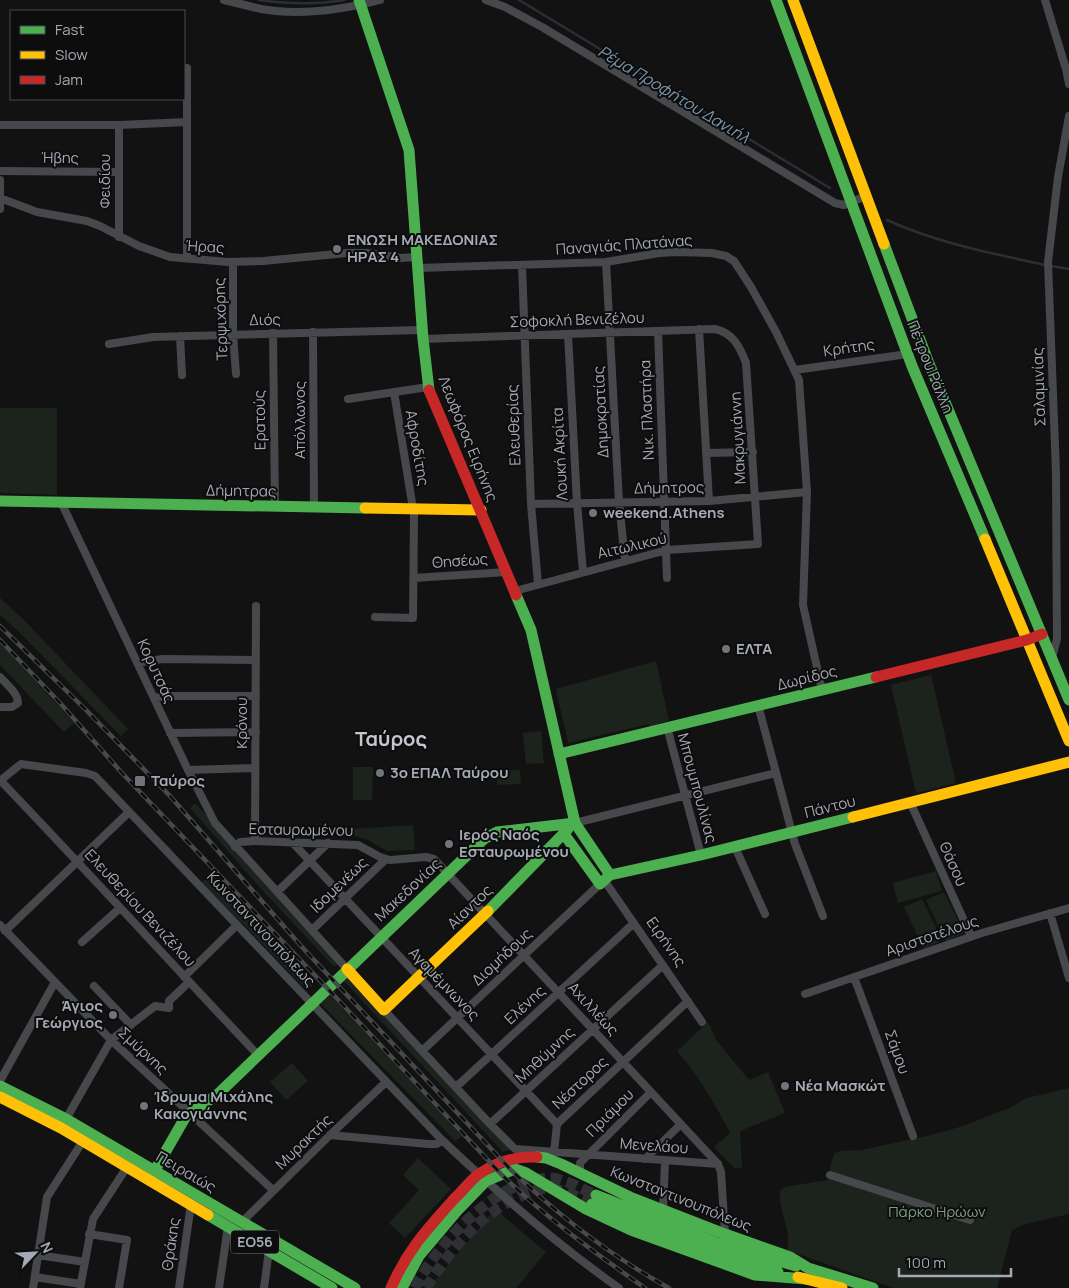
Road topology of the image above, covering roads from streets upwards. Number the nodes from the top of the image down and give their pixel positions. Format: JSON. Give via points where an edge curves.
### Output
{"nodes":[{"id":1,"x":224,"y":0,"type":"edge"},
{"id":2,"x":380,"y":0,"type":"edge"},
{"id":3,"x":486,"y":0,"type":"edge"},
{"id":4,"x":776,"y":0,"type":"edge"},
{"id":5,"x":793,"y":0,"type":"edge"},
{"id":6,"x":1045,"y":0,"type":"edge"},
{"id":7,"x":360,"y":2,"type":"edge"},
{"id":8,"x":187,"y":68,"type":"dead end"},
{"id":9,"x":1069,"y":84,"type":"edge"},
{"id":10,"x":1069,"y":116,"type":"edge"},
{"id":11,"x":187,"y":122,"type":"junction"},
{"id":12,"x":119,"y":124,"type":"junction"},
{"id":13,"x":0,"y":125,"type":"edge"},
{"id":14,"x":0,"y":171,"type":"edge"},
{"id":15,"x":119,"y":172,"type":"junction"},
{"id":16,"x":0,"y":180,"type":"edge"},
{"id":17,"x":866,"y":196,"type":"junction"},
{"id":18,"x":0,"y":198,"type":"edge"},
{"id":19,"x":852,"y":202,"type":"junction"},
{"id":20,"x":0,"y":210,"type":"edge"},
{"id":21,"x":119,"y":237,"type":"junction"},
{"id":22,"x":187,"y":259,"type":"junction"},
{"id":23,"x":233,"y":262,"type":"junction"},
{"id":24,"x":418,"y":262,"type":"junction"},
{"id":25,"x":606,"y":262,"type":"junction"},
{"id":26,"x":522,"y":264,"type":"junction"},
{"id":27,"x":700,"y":329,"type":"junction"},
{"id":28,"x":658,"y":331,"type":"junction"},
{"id":29,"x":313,"y":332,"type":"junction"},
{"id":30,"x":611,"y":332,"type":"junction"},
{"id":31,"x":273,"y":333,"type":"junction"},
{"id":32,"x":233,"y":334,"type":"junction"},
{"id":33,"x":568,"y":334,"type":"junction"},
{"id":34,"x":423,"y":335,"type":"junction"},
{"id":35,"x":180,"y":336,"type":"junction"},
{"id":36,"x":525,"y":336,"type":"junction"},
{"id":37,"x":730,"y":336,"type":"joint"},
{"id":38,"x":109,"y":344,"type":"dead end"},
{"id":39,"x":908,"y":354,"type":"junction"},
{"id":40,"x":795,"y":370,"type":"junction"},
{"id":41,"x":236,"y":374,"type":"dead end"},
{"id":42,"x":182,"y":375,"type":"dead end"},
{"id":43,"x":428,"y":387,"type":"junction"},
{"id":44,"x":394,"y":392,"type":"junction"},
{"id":45,"x":348,"y":399,"type":"dead end"},
{"id":46,"x":753,"y":452,"type":"junction"},
{"id":47,"x":706,"y":453,"type":"junction"},
{"id":48,"x":807,"y":492,"type":"junction"},
{"id":49,"x":755,"y":497,"type":"junction"},
{"id":50,"x":0,"y":500,"type":"edge"},
{"id":51,"x":709,"y":501,"type":"junction"},
{"id":52,"x":61,"y":502,"type":"junction"},
{"id":53,"x":619,"y":502,"type":"junction"},
{"id":54,"x":665,"y":502,"type":"junction"},
{"id":55,"x":577,"y":503,"type":"junction"},
{"id":56,"x":531,"y":504,"type":"junction"},
{"id":57,"x":275,"y":507,"type":"junction"},
{"id":58,"x":314,"y":507,"type":"junction"},
{"id":59,"x":414,"y":509,"type":"junction"},
{"id":60,"x":481,"y":510,"type":"junction"},
{"id":61,"x":758,"y":544,"type":"joint"},
{"id":62,"x":667,"y":550,"type":"junction"},
{"id":63,"x":624,"y":561,"type":"junction"},
{"id":64,"x":508,"y":572,"type":"junction"},
{"id":65,"x":582,"y":572,"type":"junction"},
{"id":66,"x":414,"y":578,"type":"junction"},
{"id":67,"x":667,"y":578,"type":"dead end"},
{"id":68,"x":538,"y":584,"type":"junction"},
{"id":69,"x":515,"y":591,"type":"junction"},
{"id":70,"x":256,"y":606,"type":"dead end"},
{"id":71,"x":375,"y":617,"type":"dead end"},
{"id":72,"x":1056,"y":621,"type":"junction"},
{"id":73,"x":1042,"y":634,"type":"junction"},
{"id":74,"x":1027,"y":640,"type":"junction"},
{"id":75,"x":1052,"y":658,"type":"junction"},
{"id":76,"x":256,"y":660,"type":"junction"},
{"id":77,"x":138,"y":664,"type":"junction"},
{"id":78,"x":0,"y":677,"type":"edge"},
{"id":79,"x":822,"y":690,"type":"junction"},
{"id":80,"x":256,"y":696,"type":"junction"},
{"id":81,"x":154,"y":698,"type":"junction"},
{"id":82,"x":1069,"y":700,"type":"edge"},
{"id":83,"x":758,"y":705,"type":"junction"},
{"id":84,"x":0,"y":707,"type":"edge"},
{"id":85,"x":666,"y":728,"type":"junction"},
{"id":86,"x":256,"y":732,"type":"junction"},
{"id":87,"x":170,"y":733,"type":"junction"},
{"id":88,"x":1069,"y":741,"type":"edge"},
{"id":89,"x":559,"y":754,"type":"junction"},
{"id":90,"x":1069,"y":762,"type":"edge"},
{"id":91,"x":256,"y":768,"type":"junction"},
{"id":92,"x":188,"y":770,"type":"junction"},
{"id":93,"x":776,"y":773,"type":"junction"},
{"id":94,"x":0,"y":781,"type":"edge"},
{"id":95,"x":685,"y":796,"type":"junction"},
{"id":96,"x":910,"y":802,"type":"junction"},
{"id":97,"x":129,"y":812,"type":"junction"},
{"id":98,"x":574,"y":823,"type":"junction"},
{"id":99,"x":792,"y":832,"type":"junction"},
{"id":100,"x":564,"y":834,"type":"junction"},
{"id":101,"x":255,"y":840,"type":"junction"},
{"id":102,"x":292,"y":842,"type":"junction"},
{"id":103,"x":328,"y":844,"type":"junction"},
{"id":104,"x":235,"y":847,"type":"junction"},
{"id":105,"x":735,"y":847,"type":"junction"},
{"id":106,"x":700,"y":855,"type":"junction"},
{"id":107,"x":386,"y":859,"type":"junction"},
{"id":108,"x":309,"y":861,"type":"junction"},
{"id":109,"x":78,"y":862,"type":"junction"},
{"id":110,"x":448,"y":873,"type":"junction"},
{"id":111,"x":605,"y":880,"type":"junction"},
{"id":112,"x":276,"y":892,"type":"junction"},
{"id":113,"x":344,"y":899,"type":"junction"},
{"id":114,"x":120,"y":908,"type":"junction"},
{"id":115,"x":1069,"y":908,"type":"edge"},
{"id":116,"x":1050,"y":913,"type":"junction"},
{"id":117,"x":486,"y":914,"type":"junction"},
{"id":118,"x":765,"y":914,"type":"dead end"},
{"id":119,"x":823,"y":916,"type":"dead end"},
{"id":120,"x":634,"y":923,"type":"junction"},
{"id":121,"x":237,"y":925,"type":"junction"},
{"id":122,"x":3,"y":928,"type":"edge"},
{"id":123,"x":312,"y":930,"type":"junction"},
{"id":124,"x":971,"y":936,"type":"junction"},
{"id":125,"x":380,"y":937,"type":"junction"},
{"id":126,"x":82,"y":942,"type":"dead end"},
{"id":127,"x":524,"y":955,"type":"junction"},
{"id":128,"x":663,"y":965,"type":"junction"},
{"id":129,"x":347,"y":968,"type":"junction"},
{"id":130,"x":418,"y":977,"type":"junction"},
{"id":131,"x":854,"y":977,"type":"junction"},
{"id":132,"x":1069,"y":978,"type":"edge"},
{"id":133,"x":187,"y":980,"type":"junction"},
{"id":134,"x":56,"y":982,"type":"junction"},
{"id":135,"x":94,"y":986,"type":"dead end"},
{"id":136,"x":559,"y":992,"type":"junction"},
{"id":137,"x":806,"y":994,"type":"dead end"},
{"id":138,"x":688,"y":1001,"type":"junction"},
{"id":139,"x":311,"y":1004,"type":"junction"},
{"id":140,"x":384,"y":1010,"type":"junction"},
{"id":141,"x":458,"y":1018,"type":"junction"},
{"id":142,"x":702,"y":1022,"type":"dead end"},
{"id":143,"x":131,"y":1025,"type":"junction"},
{"id":144,"x":593,"y":1029,"type":"junction"},
{"id":145,"x":111,"y":1040,"type":"junction"},
{"id":146,"x":422,"y":1051,"type":"junction"},
{"id":147,"x":492,"y":1054,"type":"junction"},
{"id":148,"x":258,"y":1055,"type":"junction"},
{"id":149,"x":623,"y":1062,"type":"junction"},
{"id":150,"x":0,"y":1081,"type":"edge"},
{"id":151,"x":386,"y":1082,"type":"junction"},
{"id":152,"x":0,"y":1086,"type":"edge"},
{"id":153,"x":456,"y":1087,"type":"junction"},
{"id":154,"x":526,"y":1091,"type":"junction"},
{"id":155,"x":651,"y":1092,"type":"junction"},
{"id":156,"x":0,"y":1097,"type":"edge"},
{"id":157,"x":190,"y":1113,"type":"junction"},
{"id":158,"x":66,"y":1119,"type":"junction"},
{"id":159,"x":490,"y":1124,"type":"junction"},
{"id":160,"x":556,"y":1124,"type":"junction"},
{"id":161,"x":681,"y":1124,"type":"junction"},
{"id":162,"x":330,"y":1135,"type":"junction"},
{"id":163,"x":913,"y":1136,"type":"dead end"},
{"id":164,"x":442,"y":1140,"type":"junction"},
{"id":165,"x":83,"y":1141,"type":"junction"},
{"id":166,"x":554,"y":1152,"type":"junction"},
{"id":167,"x":588,"y":1154,"type":"junction"},
{"id":168,"x":645,"y":1159,"type":"junction"},
{"id":169,"x":665,"y":1161,"type":"junction"},
{"id":170,"x":718,"y":1164,"type":"junction"},
{"id":171,"x":127,"y":1167,"type":"junction"},
{"id":172,"x":580,"y":1172,"type":"junction"},
{"id":173,"x":152,"y":1175,"type":"junction"},
{"id":174,"x":830,"y":1175,"type":"dead end"},
{"id":175,"x":482,"y":1178,"type":"junction"},
{"id":176,"x":273,"y":1190,"type":"junction"},
{"id":177,"x":594,"y":1199,"type":"tunnel mouth"},
{"id":178,"x":191,"y":1204,"type":"junction"},
{"id":179,"x":663,"y":1211,"type":"junction"},
{"id":180,"x":970,"y":1220,"type":"dead end"},
{"id":181,"x":242,"y":1222,"type":"junction"},
{"id":182,"x":228,"y":1226,"type":"junction"},
{"id":183,"x":89,"y":1234,"type":"junction"},
{"id":184,"x":725,"y":1234,"type":"junction"},
{"id":185,"x":269,"y":1250,"type":"junction"},
{"id":186,"x":38,"y":1255,"type":"junction"},
{"id":187,"x":85,"y":1262,"type":"junction"},
{"id":188,"x":807,"y":1274,"type":"junction"},
{"id":189,"x":35,"y":1276,"type":"junction"},
{"id":190,"x":317,"y":1284,"type":"edge"},
{"id":191,"x":80,"y":1286,"type":"edge"},
{"id":192,"x":33,"y":1288,"type":"edge"},
{"id":193,"x":119,"y":1288,"type":"edge"},
{"id":194,"x":179,"y":1288,"type":"edge"},
{"id":195,"x":219,"y":1288,"type":"edge"},
{"id":196,"x":264,"y":1288,"type":"edge"},
{"id":197,"x":332,"y":1288,"type":"edge"},
{"id":198,"x":355,"y":1288,"type":"edge"},
{"id":199,"x":391,"y":1288,"type":"edge"},
{"id":200,"x":402,"y":1288,"type":"edge"},
{"id":201,"x":619,"y":1288,"type":"edge"},
{"id":202,"x":842,"y":1288,"type":"edge"},
{"id":203,"x":873,"y":1288,"type":"edge"}],
"edges":[{"from":1,"to":7,"type":"street","via":[[262,9],[304,12],[338,9]]},
{"from":2,"to":7,"type":"street"},
{"from":3,"to":19,"type":"street","via":[[522,15],[834,203]]},
{"from":4,"to":19,"type":"street","name":"Πέτρου Ράλλη"},
{"from":5,"to":17,"type":"street","name":"Πέτρου Ράλλη"},
{"from":6,"to":9,"type":"street"},
{"from":7,"to":24,"type":"street","name":"Λεωφόρος Ειρήνης","via":[[409,150]]},
{"from":8,"to":11,"type":"street"},
{"from":10,"to":72,"type":"street","name":"Σαλαμινίας","via":[[1048,266],[1056,473]]},
{"from":11,"to":12,"type":"street"},
{"from":11,"to":22,"type":"street"},
{"from":12,"to":13,"type":"street"},
{"from":12,"to":15,"type":"street","name":"Φειδίου"},
{"from":14,"to":15,"type":"street","name":"Ήβης"},
{"from":15,"to":21,"type":"street","name":"Φειδίου"},
{"from":16,"to":18,"type":"street"},
{"from":17,"to":19,"type":"street"},
{"from":17,"to":73,"type":"street","name":"Πέτρου Ράλλη","via":[[928,361]]},
{"from":18,"to":20,"type":"street"},
{"from":18,"to":21,"type":"street","name":"Ήρας","via":[[37,212],[100,226]]},
{"from":19,"to":39,"type":"street","name":"Πέτρου Ράλλη"},
{"from":21,"to":22,"type":"street","name":"Ήρας","via":[[157,254]]},
{"from":22,"to":23,"type":"street","name":"Ήρας"},
{"from":23,"to":24,"type":"street","name":"Ήρας","via":[[347,252]]},
{"from":23,"to":32,"type":"street","name":"Τερψιχόρης"},
{"from":24,"to":26,"type":"street","name":"Παναγιάς Πλατάνας"},
{"from":24,"to":34,"type":"street","name":"Λεωφόρος Ειρήνης"},
{"from":25,"to":26,"type":"street","name":"Παναγιάς Πλατάνας"},
{"from":25,"to":30,"type":"street","name":"Δημοκρατίας"},
{"from":25,"to":40,"type":"street","name":"Παναγιάς Πλατάνας","via":[[677,252],[712,253],[731,258],[751,287]]},
{"from":26,"to":36,"type":"street","name":"Ελευθερίας"},
{"from":27,"to":28,"type":"street","name":"Σοφοκλή Βενιζέλου"},
{"from":27,"to":37,"type":"street","name":"Σοφοκλή Βενιζέλου","via":[[715,329]]},
{"from":27,"to":47,"type":"street"},
{"from":28,"to":30,"type":"street","name":"Σοφοκλή Βενιζέλου"},
{"from":28,"to":54,"type":"street","name":"Νικ. Πλαστήρα"},
{"from":29,"to":31,"type":"street","name":"Διός"},
{"from":29,"to":34,"type":"street","name":"Διός"},
{"from":29,"to":58,"type":"street","name":"Απόλλωνος"},
{"from":30,"to":33,"type":"street","name":"Σοφοκλή Βενιζέλου"},
{"from":30,"to":53,"type":"street","name":"Δημοκρατίας"},
{"from":31,"to":32,"type":"street","name":"Διός"},
{"from":31,"to":57,"type":"street","name":"Ερατούς"},
{"from":32,"to":35,"type":"street","name":"Διός"},
{"from":32,"to":41,"type":"street","name":"Τερψιχόρης"},
{"from":33,"to":36,"type":"street","name":"Σοφοκλή Βενιζέλου"},
{"from":33,"to":55,"type":"street","name":"Λουκή Ακρίτα"},
{"from":34,"to":36,"type":"street","name":"Σοφοκλή Βενιζέλου"},
{"from":34,"to":43,"type":"street","name":"Λεωφόρος Ειρήνης"},
{"from":35,"to":38,"type":"street","name":"Διός"},
{"from":35,"to":42,"type":"street"},
{"from":36,"to":56,"type":"street","name":"Ελευθερίας"},
{"from":37,"to":46,"type":"street","name":"Μακρυγιάννη","via":[[746,362]]},
{"from":39,"to":40,"type":"street","name":"Κρήτης"},
{"from":39,"to":74,"type":"street","name":"Πέτρου Ράλλη"},
{"from":40,"to":48,"type":"street","via":[[802,399]]},
{"from":43,"to":44,"type":"street"},
{"from":43,"to":60,"type":"street","name":"Λεωφόρος Ειρήνης"},
{"from":44,"to":45,"type":"street"},
{"from":44,"to":59,"type":"street","name":"Αφροδίτης"},
{"from":46,"to":47,"type":"street"},
{"from":46,"to":49,"type":"street","name":"Μακρυγιάννη"},
{"from":47,"to":51,"type":"street"},
{"from":48,"to":49,"type":"street","name":"Δήμητρος"},
{"from":48,"to":79,"type":"street","via":[[803,605]]},
{"from":49,"to":51,"type":"street","name":"Δήμητρος"},
{"from":49,"to":61,"type":"street","name":"Μακρυγιάννη"},
{"from":50,"to":52,"type":"street","name":"Δήμητρας"},
{"from":51,"to":54,"type":"street","name":"Δήμητρος"},
{"from":52,"to":57,"type":"street","name":"Δήμητρας"},
{"from":52,"to":77,"type":"street","name":"Κορυτσάς"},
{"from":53,"to":54,"type":"street","name":"Δήμητρος"},
{"from":53,"to":55,"type":"street","name":"Δήμητρος"},
{"from":53,"to":63,"type":"street","name":"Δημοκρατίας"},
{"from":54,"to":62,"type":"street","name":"Νικ. Πλαστήρα"},
{"from":55,"to":56,"type":"street","name":"Δήμητρος"},
{"from":55,"to":65,"type":"street","name":"Λουκή Ακρίτα"},
{"from":56,"to":68,"type":"street","name":"Ελευθερίας"},
{"from":57,"to":58,"type":"street","name":"Δήμητρας"},
{"from":58,"to":59,"type":"street","name":"Δήμητρας"},
{"from":59,"to":60,"type":"street","name":"Δήμητρας"},
{"from":59,"to":66,"type":"street","name":"Αφροδίτης"},
{"from":60,"to":64,"type":"street","name":"Λεωφόρος Ειρήνης"},
{"from":61,"to":62,"type":"street","name":"Αιτωλικού"},
{"from":62,"to":63,"type":"street","name":"Αιτωλικού"},
{"from":62,"to":67,"type":"street","name":"Νικ. Πλαστήρα"},
{"from":63,"to":65,"type":"street","name":"Αιτωλικού"},
{"from":64,"to":66,"type":"street","name":"Θησέως"},
{"from":64,"to":69,"type":"street","name":"Λεωφόρος Ειρήνης"},
{"from":65,"to":68,"type":"street","name":"Αιτωλικού"},
{"from":66,"to":71,"type":"street","name":"Αφροδίτης","via":[[413,618]]},
{"from":68,"to":69,"type":"street","name":"Αιτωλικού"},
{"from":69,"to":89,"type":"street","name":"Λεωφόρος Ειρήνης","via":[[533,636]]},
{"from":70,"to":76,"type":"street","name":"Κρόνου"},
{"from":72,"to":73,"type":"street","name":"Δωρίδος","via":[[1052,629]]},
{"from":72,"to":75,"type":"street","name":"Σαλαμινίας","via":[[1057,641]]},
{"from":73,"to":74,"type":"street","name":"Δωρίδος"},
{"from":73,"to":75,"type":"street","name":"Πέτρου Ράλλη"},
{"from":74,"to":79,"type":"street","name":"Δωρίδος"},
{"from":74,"to":88,"type":"street","name":"Πέτρου Ράλλη"},
{"from":75,"to":82,"type":"street","name":"Πέτρου Ράλλη"},
{"from":76,"to":77,"type":"street","via":[[163,659]]},
{"from":76,"to":80,"type":"street","name":"Κρόνου"},
{"from":77,"to":81,"type":"street","name":"Κορυτσάς"},
{"from":78,"to":84,"type":"street","via":[[16,694],[18,703],[12,707]]},
{"from":79,"to":83,"type":"street","name":"Δωρίδος"},
{"from":80,"to":81,"type":"street"},
{"from":80,"to":86,"type":"street","name":"Κρόνου"},
{"from":81,"to":87,"type":"street","name":"Κορυτσάς"},
{"from":83,"to":85,"type":"street","name":"Δωρίδος"},
{"from":83,"to":93,"type":"street"},
{"from":85,"to":89,"type":"street","name":"Δωρίδος"},
{"from":85,"to":95,"type":"street","name":"Μπουμπουλίνας"},
{"from":86,"to":87,"type":"street"},
{"from":86,"to":91,"type":"street","name":"Κρόνου"},
{"from":87,"to":92,"type":"street","name":"Κορυτσάς"},
{"from":89,"to":98,"type":"street","name":"Λεωφόρος Ειρήνης"},
{"from":90,"to":96,"type":"street","name":"Πάντου"},
{"from":91,"to":92,"type":"street"},
{"from":91,"to":101,"type":"street","name":"Κρόνου"},
{"from":92,"to":104,"type":"street","name":"Κορυτσάς","via":[[215,823]]},
{"from":93,"to":95,"type":"street","name":"Μακεδονίας"},
{"from":93,"to":99,"type":"street"},
{"from":94,"to":97,"type":"street","name":"Κωνσταντινουπόλεως","via":[[21,764],[86,772],[95,776]]},
{"from":94,"to":109,"type":"street","name":"Ελευθερίου Βενιζέλου"},
{"from":95,"to":98,"type":"street","name":"Μακεδονίας"},
{"from":95,"to":106,"type":"street","name":"Μπουμπουλίνας"},
{"from":96,"to":99,"type":"street","name":"Πάντου"},
{"from":96,"to":124,"type":"street","name":"Θάσου"},
{"from":97,"to":109,"type":"street"},
{"from":97,"to":121,"type":"street","name":"Κωνσταντινουπόλεως"},
{"from":98,"to":100,"type":"street","name":"Αίαντος"},
{"from":98,"to":110,"type":"street","name":"Μακεδονίας","via":[[493,833]]},
{"from":98,"to":111,"type":"street","name":"Ειρήνης"},
{"from":99,"to":105,"type":"street","name":"Πάντου"},
{"from":99,"to":119,"type":"street"},
{"from":100,"to":111,"type":"street","name":"Ειρήνης"},
{"from":100,"to":117,"type":"street","name":"Αίαντος"},
{"from":101,"to":102,"type":"street","name":"Εσταυρωμένου"},
{"from":101,"to":104,"type":"street","name":"Εσταυρωμένου","via":[[240,842]]},
{"from":102,"to":103,"type":"street","name":"Εσταυρωμένου"},
{"from":102,"to":108,"type":"street","name":"Αγαμέμνωνος"},
{"from":103,"to":107,"type":"street","name":"Εσταυρωμένου","via":[[358,845]]},
{"from":103,"to":108,"type":"street"},
{"from":104,"to":112,"type":"street"},
{"from":105,"to":106,"type":"street","name":"Πάντου"},
{"from":105,"to":118,"type":"street"},
{"from":106,"to":111,"type":"street","name":"Πάντου"},
{"from":107,"to":110,"type":"street","name":"Εσταυρωμένου","via":[[430,858]]},
{"from":107,"to":113,"type":"street","name":"Ιδομενέως"},
{"from":108,"to":112,"type":"street"},
{"from":108,"to":113,"type":"street","name":"Αγαμέμνωνος"},
{"from":109,"to":114,"type":"street","name":"Ελευθερίου Βενιζέλου"},
{"from":109,"to":122,"type":"street"},
{"from":110,"to":117,"type":"street","name":"Αχιλλέως"},
{"from":110,"to":125,"type":"street","name":"Μακεδονίας"},
{"from":111,"to":120,"type":"street","name":"Ειρήνης"},
{"from":111,"to":127,"type":"street","name":"Διομήδους"},
{"from":112,"to":123,"type":"street"},
{"from":113,"to":123,"type":"street","name":"Ιδομενέως"},
{"from":113,"to":125,"type":"street","name":"Αγαμέμνωνος"},
{"from":114,"to":126,"type":"street"},
{"from":114,"to":133,"type":"street","name":"Ελευθερίου Βενιζέλου"},
{"from":115,"to":116,"type":"street","name":"Αριστοτέλους"},
{"from":116,"to":124,"type":"street","name":"Αριστοτέλους"},
{"from":116,"to":132,"type":"street"},
{"from":117,"to":127,"type":"street","name":"Αχιλλέως"},
{"from":117,"to":130,"type":"street","name":"Αίαντος"},
{"from":120,"to":128,"type":"street","name":"Ειρήνης"},
{"from":120,"to":136,"type":"street","name":"Ελένης"},
{"from":121,"to":133,"type":"street"},
{"from":121,"to":139,"type":"street","name":"Κωνσταντινουπόλεως"},
{"from":122,"to":134,"type":"street","name":"Σμύρνης"},
{"from":123,"to":129,"type":"street"},
{"from":124,"to":131,"type":"street","name":"Αριστοτέλους"},
{"from":125,"to":129,"type":"street","name":"Μακεδονίας"},
{"from":125,"to":130,"type":"street","name":"Αγαμέμνωνος"},
{"from":127,"to":136,"type":"street","name":"Αχιλλέως"},
{"from":127,"to":141,"type":"street","name":"Διομήδους"},
{"from":128,"to":138,"type":"street","name":"Ειρήνης"},
{"from":128,"to":144,"type":"street","name":"Μηθύμνης"},
{"from":129,"to":139,"type":"street","name":"Μακεδονίας"},
{"from":129,"to":140,"type":"street"},
{"from":130,"to":140,"type":"street","name":"Αίαντος"},
{"from":130,"to":141,"type":"street","name":"Αγαμέμνωνος"},
{"from":131,"to":137,"type":"street","name":"Αριστοτέλους"},
{"from":131,"to":163,"type":"street","name":"Σάμου"},
{"from":133,"to":143,"type":"street","via":[[170,1001],[169,1008],[155,1006]]},
{"from":133,"to":148,"type":"street","name":"Ελευθερίου Βενιζέλου"},
{"from":134,"to":145,"type":"street","name":"Σμύρνης"},
{"from":134,"to":150,"type":"street"},
{"from":135,"to":143,"type":"street"},
{"from":136,"to":144,"type":"street","name":"Αχιλλέως"},
{"from":136,"to":147,"type":"street","name":"Ελένης"},
{"from":138,"to":142,"type":"street","name":"Ειρήνης"},
{"from":138,"to":149,"type":"street","name":"Νέστορος"},
{"from":139,"to":148,"type":"street","name":"Μακεδονίας"},
{"from":139,"to":151,"type":"street","name":"Κωνσταντινουπόλεως"},
{"from":140,"to":146,"type":"street"},
{"from":141,"to":146,"type":"street","name":"Διομήδους"},
{"from":141,"to":147,"type":"street","name":"Αγαμέμνωνος"},
{"from":143,"to":145,"type":"street"},
{"from":144,"to":149,"type":"street","name":"Αχιλλέως"},
{"from":144,"to":154,"type":"street","name":"Μηθύμνης"},
{"from":145,"to":157,"type":"street","name":"Σμύρνης"},
{"from":145,"to":158,"type":"street"},
{"from":146,"to":153,"type":"street"},
{"from":147,"to":153,"type":"street","name":"Ελένης"},
{"from":147,"to":154,"type":"street","name":"Αγαμέμνωνος"},
{"from":148,"to":157,"type":"street","name":"Μακεδονίας","via":[[218,1094]]},
{"from":149,"to":155,"type":"street","name":"Αχιλλέως"},
{"from":149,"to":160,"type":"street","name":"Νέστορος"},
{"from":151,"to":162,"type":"street","name":"Μυρακτής"},
{"from":151,"to":164,"type":"street","name":"Κωνσταντινουπόλεως"},
{"from":152,"to":158,"type":"street","name":"Πειραιώς","number":"ΕΟ56"},
{"from":153,"to":159,"type":"street"},
{"from":154,"to":159,"type":"street","name":"Μηθύμνης"},
{"from":154,"to":160,"type":"street","name":"Αγαμέμνωνος"},
{"from":155,"to":161,"type":"street","name":"Αχιλλέως"},
{"from":155,"to":167,"type":"street","name":"Πριάμου"},
{"from":156,"to":165,"type":"street","name":"Πειραιώς","number":"ΕΟ56"},
{"from":157,"to":173,"type":"street","name":"Μακεδονίας"},
{"from":157,"to":176,"type":"street","name":"Σμύρνης"},
{"from":158,"to":173,"type":"street","name":"Πειραιώς","number":"ΕΟ56"},
{"from":159,"to":166,"type":"street","name":"Μενελάου","via":[[518,1150]]},
{"from":160,"to":166,"type":"street"},
{"from":161,"to":168,"type":"street"},
{"from":161,"to":170,"type":"street","name":"Αχιλλέως"},
{"from":162,"to":164,"type":"street","via":[[428,1144]]},
{"from":162,"to":176,"type":"street","name":"Μυρακτής"},
{"from":164,"to":175,"type":"street","name":"Κωνσταντινουπόλεως"},
{"from":165,"to":171,"type":"street","name":"Πειραιώς","number":"ΕΟ56"},
{"from":165,"to":186,"type":"street","via":[[47,1197]]},
{"from":166,"to":167,"type":"street","name":"Μενελάου"},
{"from":167,"to":168,"type":"street","name":"Μενελάου"},
{"from":167,"to":172,"type":"street","via":[[580,1163]]},
{"from":168,"to":169,"type":"street","name":"Μενελάου"},
{"from":169,"to":170,"type":"street","name":"Μενελάου"},
{"from":169,"to":179,"type":"street"},
{"from":170,"to":184,"type":"street"},
{"from":171,"to":173,"type":"street","name":"Πειραιώς","number":"ΕΟ56"},
{"from":171,"to":183,"type":"street","via":[[93,1219]]},
{"from":172,"to":175,"type":"street","name":"Κωνσταντινουπόλεως","via":[[546,1158],[532,1157],[503,1161]]},
{"from":172,"to":179,"type":"street","name":"Κωνσταντινουπόλεως"},
{"from":173,"to":178,"type":"street","name":"Πειραιώς","number":"ΕΟ56"},
{"from":173,"to":181,"type":"street","name":"Πειραιώς","number":"ΕΟ56"},
{"from":174,"to":180,"type":"street"},
{"from":175,"to":188,"type":"street","via":[[520,1170],[586,1209],[640,1233],[755,1275]]},
{"from":175,"to":199,"type":"street","via":[[420,1236]]},
{"from":175,"to":200,"type":"street","via":[[429,1243]]},
{"from":175,"to":201,"type":"street","name":"Κωνσταντινουπόλεως","via":[[576,1258]]},
{"from":176,"to":181,"type":"street","name":"Μυρακτής"},
{"from":177,"to":188,"type":"street","via":[[669,1235],[735,1258]]},
{"from":178,"to":182,"type":"street","name":"Πειραιώς","number":"ΕΟ56"},
{"from":178,"to":194,"type":"street","name":"Θράκης"},
{"from":179,"to":184,"type":"street","name":"Κωνσταντινουπόλεως"},
{"from":181,"to":198,"type":"street","name":"Πειραιώς","number":"ΕΟ56"},
{"from":182,"to":185,"type":"street","name":"Πειραιώς","number":"ΕΟ56"},
{"from":182,"to":195,"type":"street"},
{"from":183,"to":187,"type":"street"},
{"from":183,"to":193,"type":"street","via":[[127,1240]]},
{"from":184,"to":188,"type":"street","name":"Κωνσταντινουπόλεως","via":[[790,1257]]},
{"from":185,"to":190,"type":"street","name":"Πειραιώς","number":"ΕΟ56"},
{"from":185,"to":196,"type":"street"},
{"from":186,"to":187,"type":"street"},
{"from":186,"to":189,"type":"street"},
{"from":187,"to":191,"type":"street"},
{"from":188,"to":202,"type":"street","name":"Κωνσταντινουπόλεως"},
{"from":188,"to":203,"type":"street","name":"Κωνσταντινουπόλεως"},
{"from":189,"to":191,"type":"street"},
{"from":189,"to":192,"type":"street"},
{"from":190,"to":197,"type":"street","name":"Πειραιώς","number":"ΕΟ56"}]}
